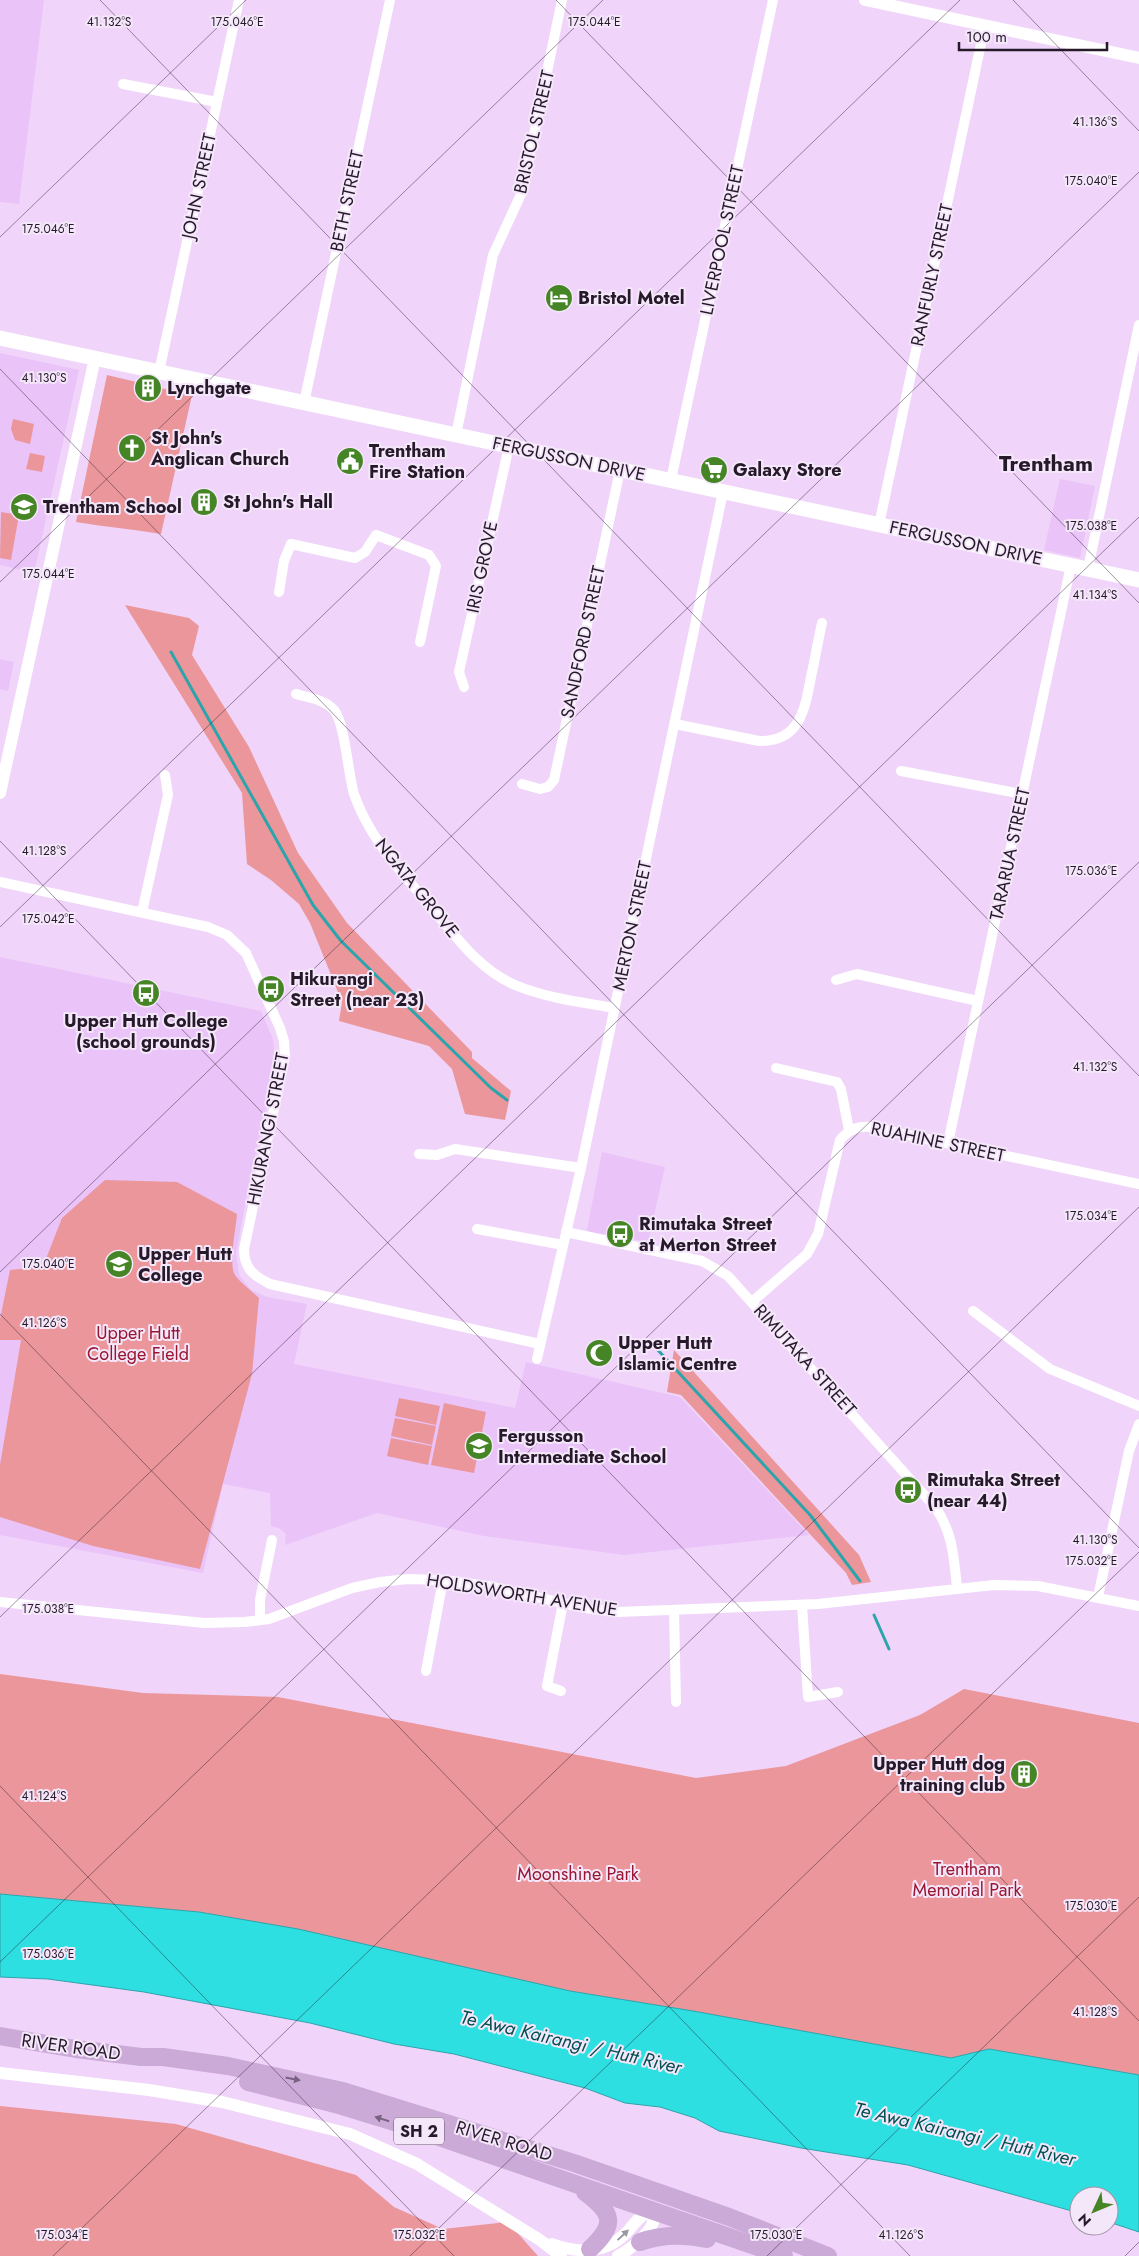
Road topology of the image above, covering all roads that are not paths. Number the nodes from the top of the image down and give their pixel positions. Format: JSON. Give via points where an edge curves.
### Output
{"nodes":[{"id":1,"x":239,"y":0,"type":"edge"},
{"id":2,"x":390,"y":0,"type":"edge"},
{"id":3,"x":562,"y":0,"type":"edge"},
{"id":4,"x":773,"y":0,"type":"edge"},
{"id":5,"x":865,"y":0,"type":"edge"},
{"id":6,"x":986,"y":25,"type":"junction"},
{"id":7,"x":1139,"y":58,"type":"edge"},
{"id":8,"x":123,"y":84,"type":"dead end"},
{"id":9,"x":216,"y":102,"type":"junction"},
{"id":10,"x":1139,"y":325,"type":"edge"},
{"id":11,"x":0,"y":338,"type":"edge"},
{"id":12,"x":95,"y":358,"type":"junction"},
{"id":13,"x":159,"y":372,"type":"junction"},
{"id":14,"x":304,"y":403,"type":"junction"},
{"id":15,"x":456,"y":436,"type":"junction"},
{"id":16,"x":509,"y":446,"type":"junction"},
{"id":17,"x":620,"y":470,"type":"junction"},
{"id":18,"x":671,"y":480,"type":"junction"},
{"id":19,"x":722,"y":492,"type":"junction"},
{"id":20,"x":879,"y":525,"type":"junction"},
{"id":21,"x":1071,"y":565,"type":"junction"},
{"id":22,"x":1088,"y":569,"type":"junction"},
{"id":23,"x":1139,"y":580,"type":"edge"},
{"id":24,"x":279,"y":592,"type":"dead end"},
{"id":25,"x":822,"y":624,"type":"dead end"},
{"id":26,"x":420,"y":642,"type":"dead end"},
{"id":27,"x":464,"y":687,"type":"dead end"},
{"id":28,"x":296,"y":694,"type":"dead end"},
{"id":29,"x":675,"y":724,"type":"junction"},
{"id":30,"x":901,"y":771,"type":"dead end"},
{"id":31,"x":165,"y":775,"type":"dead end"},
{"id":32,"x":522,"y":784,"type":"dead end"},
{"id":33,"x":0,"y":793,"type":"edge"},
{"id":34,"x":1022,"y":794,"type":"junction"},
{"id":35,"x":0,"y":882,"type":"edge"},
{"id":36,"x":142,"y":912,"type":"junction"},
{"id":37,"x":836,"y":980,"type":"dead end"},
{"id":38,"x":978,"y":1001,"type":"junction"},
{"id":39,"x":614,"y":1008,"type":"junction"},
{"id":40,"x":776,"y":1068,"type":"dead end"},
{"id":41,"x":849,"y":1130,"type":"junction"},
{"id":42,"x":948,"y":1144,"type":"junction"},
{"id":43,"x":419,"y":1154,"type":"dead end"},
{"id":44,"x":581,"y":1168,"type":"junction"},
{"id":45,"x":1139,"y":1184,"type":"edge"},
{"id":46,"x":477,"y":1229,"type":"dead end"},
{"id":47,"x":566,"y":1232,"type":"junction"},
{"id":48,"x":563,"y":1245,"type":"junction"},
{"id":49,"x":753,"y":1301,"type":"junction"},
{"id":50,"x":973,"y":1310,"type":"dead end"},
{"id":51,"x":540,"y":1344,"type":"junction"},
{"id":52,"x":537,"y":1358,"type":"dead end"},
{"id":53,"x":1139,"y":1406,"type":"edge"},
{"id":54,"x":1139,"y":1424,"type":"edge"},
{"id":55,"x":272,"y":1540,"type":"dead end"},
{"id":56,"x":443,"y":1580,"type":"junction"},
{"id":57,"x":957,"y":1588,"type":"junction"},
{"id":58,"x":1098,"y":1597,"type":"junction"},
{"id":59,"x":0,"y":1602,"type":"edge"},
{"id":60,"x":563,"y":1603,"type":"junction"},
{"id":61,"x":802,"y":1605,"type":"junction"},
{"id":62,"x":1139,"y":1606,"type":"edge"},
{"id":63,"x":674,"y":1610,"type":"junction"},
{"id":64,"x":260,"y":1620,"type":"junction"},
{"id":65,"x":426,"y":1671,"type":"dead end"},
{"id":66,"x":561,"y":1691,"type":"dead end"},
{"id":67,"x":838,"y":1692,"type":"dead end"},
{"id":68,"x":676,"y":1702,"type":"dead end"},
{"id":69,"x":0,"y":2036,"type":"edge"},
{"id":70,"x":142,"y":2057,"type":"junction"},
{"id":71,"x":0,"y":2073,"type":"edge"},
{"id":72,"x":433,"y":2119,"type":"junction"},
{"id":73,"x":577,"y":2186,"type":"junction"},
{"id":74,"x":651,"y":2211,"type":"junction"},
{"id":75,"x":540,"y":2240,"type":"junction"},
{"id":76,"x":640,"y":2242,"type":"junction"},
{"id":77,"x":590,"y":2249,"type":"junction"},
{"id":78,"x":562,"y":2256,"type":"edge"},
{"id":79,"x":618,"y":2256,"type":"edge"},
{"id":80,"x":760,"y":2256,"type":"edge"},
{"id":81,"x":784,"y":2256,"type":"edge"},
{"id":82,"x":812,"y":2256,"type":"edge"},
{"id":83,"x":828,"y":2256,"type":"edge"}],
"edges":[{"from":1,"to":9,"type":"street","name":"JOHN STREET"},
{"from":2,"to":14,"type":"street","name":"BETH STREET"},
{"from":3,"to":15,"type":"street","name":"BRISTOL STREET","via":[[522,192],[493,255]]},
{"from":4,"to":18,"type":"street","name":"LIVERPOOL STREET"},
{"from":5,"to":6,"type":"street"},
{"from":6,"to":7,"type":"street"},
{"from":6,"to":20,"type":"street","name":"RANFURLY STREET"},
{"from":8,"to":9,"type":"street"},
{"from":9,"to":13,"type":"street","name":"JOHN STREET"},
{"from":10,"to":22,"type":"street"},
{"from":11,"to":12,"type":"main road","name":"FERGUSSON DRIVE"},
{"from":12,"to":13,"type":"main road","name":"FERGUSSON DRIVE"},
{"from":12,"to":33,"type":"street"},
{"from":13,"to":14,"type":"main road","name":"FERGUSSON DRIVE"},
{"from":14,"to":15,"type":"main road","name":"FERGUSSON DRIVE"},
{"from":15,"to":16,"type":"main road","name":"FERGUSSON DRIVE"},
{"from":16,"to":17,"type":"main road","name":"FERGUSSON DRIVE"},
{"from":16,"to":27,"type":"street","name":"IRIS GROVE","via":[[459,672]]},
{"from":17,"to":18,"type":"main road","name":"FERGUSSON DRIVE"},
{"from":17,"to":32,"type":"street","name":"SANDFORD STREET","via":[[554,780],[548,787],[540,789]]},
{"from":18,"to":19,"type":"main road","name":"FERGUSSON DRIVE"},
{"from":19,"to":20,"type":"main road","name":"FERGUSSON DRIVE"},
{"from":19,"to":29,"type":"street","name":"MERTON STREET"},
{"from":20,"to":21,"type":"main road","name":"FERGUSSON DRIVE"},
{"from":21,"to":22,"type":"main road","name":"FERGUSSON DRIVE"},
{"from":21,"to":34,"type":"street","name":"TARARUA STREET"},
{"from":22,"to":23,"type":"main road","name":"FERGUSSON DRIVE"},
{"from":24,"to":26,"type":"street","via":[[284,561],[291,544],[355,558],[365,552],[376,534],[429,555],[436,566]]},
{"from":25,"to":29,"type":"street","via":[[804,710],[784,737],[772,742],[759,742]]},
{"from":28,"to":39,"type":"street","name":"NGATA GROVE","via":[[322,701],[333,709],[339,718],[354,794],[373,834],[389,858],[487,970],[514,985],[547,996]]},
{"from":29,"to":39,"type":"street","name":"MERTON STREET"},
{"from":30,"to":34,"type":"street"},
{"from":31,"to":36,"type":"street","via":[[168,795]]},
{"from":34,"to":38,"type":"street","name":"TARARUA STREET"},
{"from":35,"to":36,"type":"street","name":"HIKURANGI STREET"},
{"from":36,"to":51,"type":"street","name":"HIKURANGI STREET","via":[[208,926],[228,935],[246,953],[280,1028],[285,1057],[244,1249],[247,1268],[256,1278],[270,1284]]},
{"from":37,"to":38,"type":"street","via":[[857,974]]},
{"from":38,"to":42,"type":"street","name":"TARARUA STREET"},
{"from":39,"to":44,"type":"street","name":"MERTON STREET"},
{"from":40,"to":41,"type":"street","via":[[837,1082]]},
{"from":41,"to":42,"type":"street","name":"RUAHINE STREET","via":[[870,1127]]},
{"from":41,"to":49,"type":"street","name":"RUAHINE STREET","via":[[837,1148],[818,1234],[807,1254]]},
{"from":42,"to":45,"type":"street","name":"RUAHINE STREET"},
{"from":43,"to":44,"type":"street","via":[[438,1156],[455,1149]]},
{"from":44,"to":47,"type":"street","name":"MERTON STREET"},
{"from":46,"to":48,"type":"street"},
{"from":47,"to":48,"type":"street","name":"MERTON STREET"},
{"from":47,"to":49,"type":"street","name":"RIMUTAKA STREET","via":[[702,1261],[728,1276]]},
{"from":48,"to":51,"type":"street","name":"MERTON STREET"},
{"from":49,"to":57,"type":"street","name":"RIMUTAKA STREET","via":[[940,1514],[951,1536]]},
{"from":50,"to":53,"type":"street","via":[[1050,1369]]},
{"from":51,"to":52,"type":"street","name":"MERTON STREET"},
{"from":54,"to":58,"type":"street","via":[[1129,1450]]},
{"from":55,"to":64,"type":"street","via":[[260,1600]]},
{"from":56,"to":60,"type":"street","name":"HOLDSWORTH AVENUE","via":[[488,1586]]},
{"from":56,"to":64,"type":"street","name":"HOLDSWORTH AVENUE","via":[[394,1580],[366,1585]]},
{"from":56,"to":65,"type":"street"},
{"from":57,"to":58,"type":"street","name":"HOLDSWORTH AVENUE","via":[[1038,1586]]},
{"from":57,"to":61,"type":"street","name":"HOLDSWORTH AVENUE"},
{"from":58,"to":62,"type":"street","name":"HOLDSWORTH AVENUE"},
{"from":59,"to":64,"type":"street","name":"HOLDSWORTH AVENUE","via":[[204,1623]]},
{"from":60,"to":63,"type":"street","name":"HOLDSWORTH AVENUE","via":[[618,1612]]},
{"from":60,"to":66,"type":"street","via":[[547,1686]]},
{"from":61,"to":63,"type":"street","name":"HOLDSWORTH AVENUE"},
{"from":61,"to":67,"type":"street","via":[[808,1697]]},
{"from":63,"to":68,"type":"street"},
{"from":69,"to":70,"type":"highway","name":"RIVER ROAD","number":"SH 2"},
{"from":70,"to":72,"type":"highway","name":"RIVER ROAD","number":"SH 2","one_way":true,"via":[[219,2065],[304,2081]]},
{"from":73,"to":70,"type":"highway","name":"RIVER ROAD","number":"SH 2","one_way":true,"via":[[335,2104]]},
{"from":71,"to":75,"type":"street","via":[[191,2096],[336,2129],[417,2164]]},
{"from":72,"to":74,"type":"highway","via":[[484,2142],[636,2195]]},
{"from":72,"to":83,"type":"highway","name":"RIVER ROAD","number":"SH 2","via":[[574,2163],[729,2217]]},
{"from":73,"to":74,"type":"highway","name":"RIVER ROAD","number":"SH 2"},
{"from":73,"to":77,"type":"highway","via":[[597,2202],[607,2216],[606,2233]]},
{"from":74,"to":76,"type":"street","via":[[654,2218]]},
{"from":77,"to":74,"type":"street","one_way":true,"via":[[614,2243]]},
{"from":74,"to":81,"type":"highway","name":"RIVER ROAD","number":"SH 2"},
{"from":74,"to":82,"type":"highway","via":[[659,2207],[672,2208]]},
{"from":75,"to":77,"type":"street","via":[[566,2249]]},
{"from":75,"to":78,"type":"street"},
{"from":76,"to":79,"type":"street"},
{"from":76,"to":80,"type":"highway","via":[[663,2236],[688,2235]]}]}
